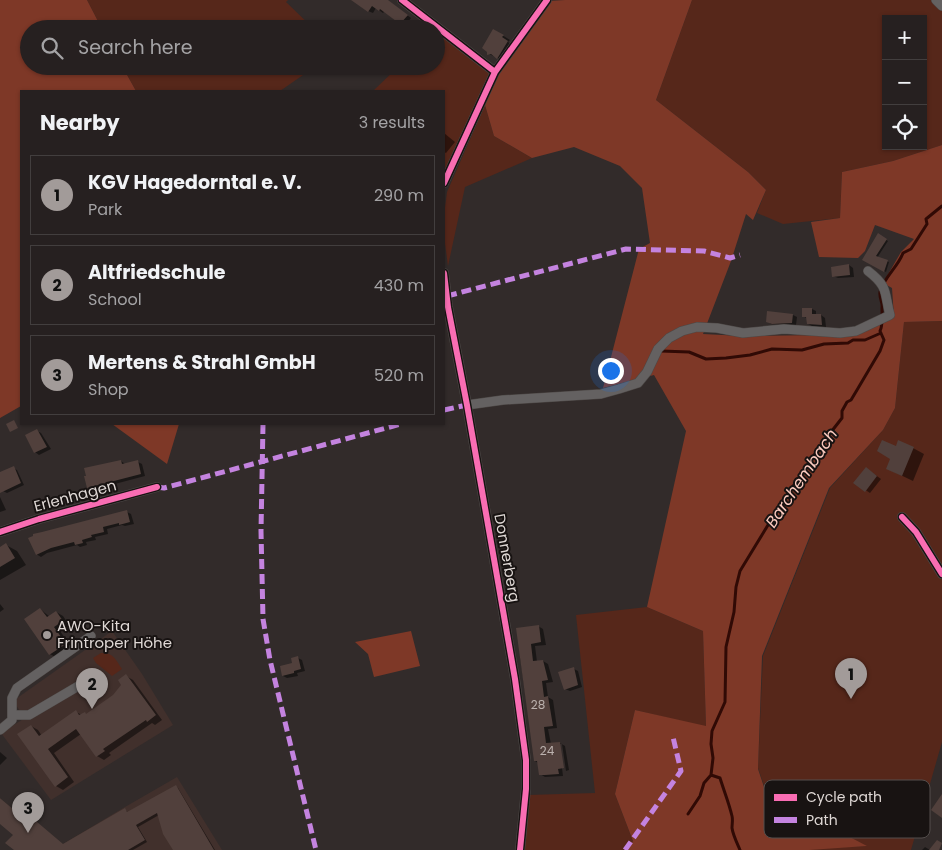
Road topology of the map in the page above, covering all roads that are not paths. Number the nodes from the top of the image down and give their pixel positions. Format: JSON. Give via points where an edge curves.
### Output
{"nodes":[{"id":1,"x":402,"y":0,"type":"edge"},
{"id":2,"x":546,"y":0,"type":"edge"},
{"id":3,"x":936,"y":0,"type":"edge"},
{"id":4,"x":942,"y":6,"type":"edge"},
{"id":5,"x":428,"y":20,"type":"edge"},
{"id":6,"x":445,"y":33,"type":"edge"},
{"id":7,"x":495,"y":72,"type":"junction"},
{"id":8,"x":445,"y":182,"type":"edge"},
{"id":9,"x":868,"y":271,"type":"dead end"},
{"id":10,"x":445,"y":281,"type":"edge"},
{"id":11,"x":467,"y":404,"type":"junction"},
{"id":12,"x":157,"y":487,"type":"dead end"},
{"id":13,"x":902,"y":517,"type":"dead end"},
{"id":14,"x":0,"y":532,"type":"edge"},
{"id":15,"x":942,"y":574,"type":"edge"},
{"id":16,"x":91,"y":636,"type":"dead end"},
{"id":17,"x":92,"y":678,"type":"dead end"},
{"id":18,"x":13,"y":715,"type":"junction"},
{"id":19,"x":0,"y":730,"type":"edge"},
{"id":20,"x":520,"y":850,"type":"edge"}],
"edges":[{"from":1,"to":5,"type":"street"},
{"from":2,"to":7,"type":"street"},
{"from":3,"to":4,"type":"street"},
{"from":6,"to":7,"type":"street"},
{"from":7,"to":8,"type":"street"},
{"from":9,"to":11,"type":"street","via":[[887,293],[890,315],[856,331],[784,329],[743,333],[697,326],[669,338],[658,349],[638,383],[601,394]]},
{"from":10,"to":11,"type":"street","name":"Donnerberg"},
{"from":11,"to":20,"type":"street","name":"Donnerberg","via":[[526,760]]},
{"from":12,"to":14,"type":"street","name":"Erlenhagen"},
{"from":13,"to":15,"type":"street","via":[[916,532]]},
{"from":16,"to":18,"type":"street","via":[[17,688],[12,698]]},
{"from":17,"to":18,"type":"street","via":[[29,715]]},
{"from":18,"to":19,"type":"street","via":[[12,720]]}]}
